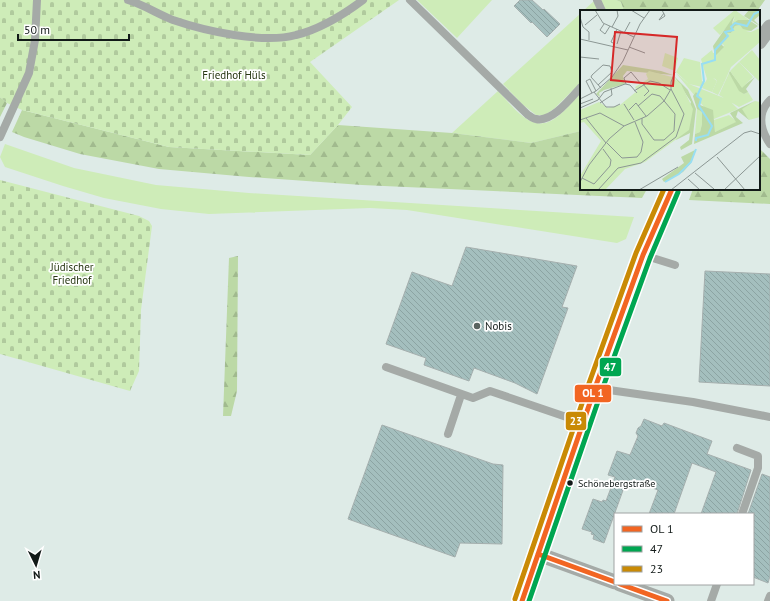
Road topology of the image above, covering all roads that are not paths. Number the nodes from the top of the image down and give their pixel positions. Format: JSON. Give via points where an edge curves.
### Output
{"nodes":[{"id":1,"x":37,"y":0,"type":"edge"},
{"id":2,"x":128,"y":0,"type":"edge"},
{"id":3,"x":363,"y":0,"type":"edge"},
{"id":4,"x":410,"y":0,"type":"edge"},
{"id":5,"x":597,"y":0,"type":"edge"},
{"id":6,"x":602,"y":10,"type":"edge"},
{"id":7,"x":770,"y":27,"type":"edge"},
{"id":8,"x":760,"y":41,"type":"edge"},
{"id":9,"x":580,"y":88,"type":"edge"},
{"id":10,"x":770,"y":100,"type":"edge"},
{"id":11,"x":0,"y":137,"type":"edge"},
{"id":12,"x":770,"y":144,"type":"edge"},
{"id":13,"x":672,"y":190,"type":"edge"},
{"id":14,"x":643,"y":255,"type":"junction"},
{"id":15,"x":674,"y":265,"type":"dead end"},
{"id":16,"x":386,"y":367,"type":"dead end"},
{"id":17,"x":595,"y":388,"type":"junction"},
{"id":18,"x":461,"y":395,"type":"junction"},
{"id":19,"x":770,"y":417,"type":"edge"},
{"id":20,"x":584,"y":423,"type":"junction"},
{"id":21,"x":448,"y":434,"type":"dead end"},
{"id":22,"x":737,"y":448,"type":"dead end"},
{"id":23,"x":742,"y":513,"type":"edge"},
{"id":24,"x":538,"y":554,"type":"junction"},
{"id":25,"x":614,"y":582,"type":"edge"},
{"id":26,"x":622,"y":585,"type":"edge"},
{"id":27,"x":717,"y":585,"type":"edge"},
{"id":28,"x":770,"y":596,"type":"edge"},
{"id":29,"x":660,"y":600,"type":"edge"},
{"id":30,"x":522,"y":601,"type":"edge"},
{"id":31,"x":711,"y":601,"type":"edge"},
{"id":32,"x":768,"y":601,"type":"edge"}],
"edges":[{"from":1,"to":11,"type":"lane","via":[[35,40],[29,73]]},
{"from":2,"to":3,"type":"lane","via":[[207,31],[263,38],[296,36],[342,16]]},
{"from":4,"to":9,"type":"lane","via":[[528,115],[536,119],[547,118],[558,111]]},
{"from":5,"to":6,"type":"lane"},
{"from":7,"to":8,"type":"street"},
{"from":10,"to":12,"type":"lane","via":[[761,117],[764,134]]},
{"from":13,"to":14,"type":"street"},
{"from":14,"to":15,"type":"lane"},
{"from":14,"to":17,"type":"street"},
{"from":16,"to":18,"type":"lane"},
{"from":17,"to":19,"type":"lane","via":[[693,402]]},
{"from":17,"to":20,"type":"street"},
{"from":18,"to":20,"type":"lane","via":[[472,398],[490,391]]},
{"from":18,"to":21,"type":"lane"},
{"from":20,"to":24,"type":"street"},
{"from":22,"to":23,"type":"lane","via":[[758,456],[758,468]]},
{"from":24,"to":25,"type":"street"},
{"from":24,"to":30,"type":"street"},
{"from":26,"to":29,"type":"street"},
{"from":27,"to":31,"type":"lane"},
{"from":28,"to":32,"type":"lane"}]}
